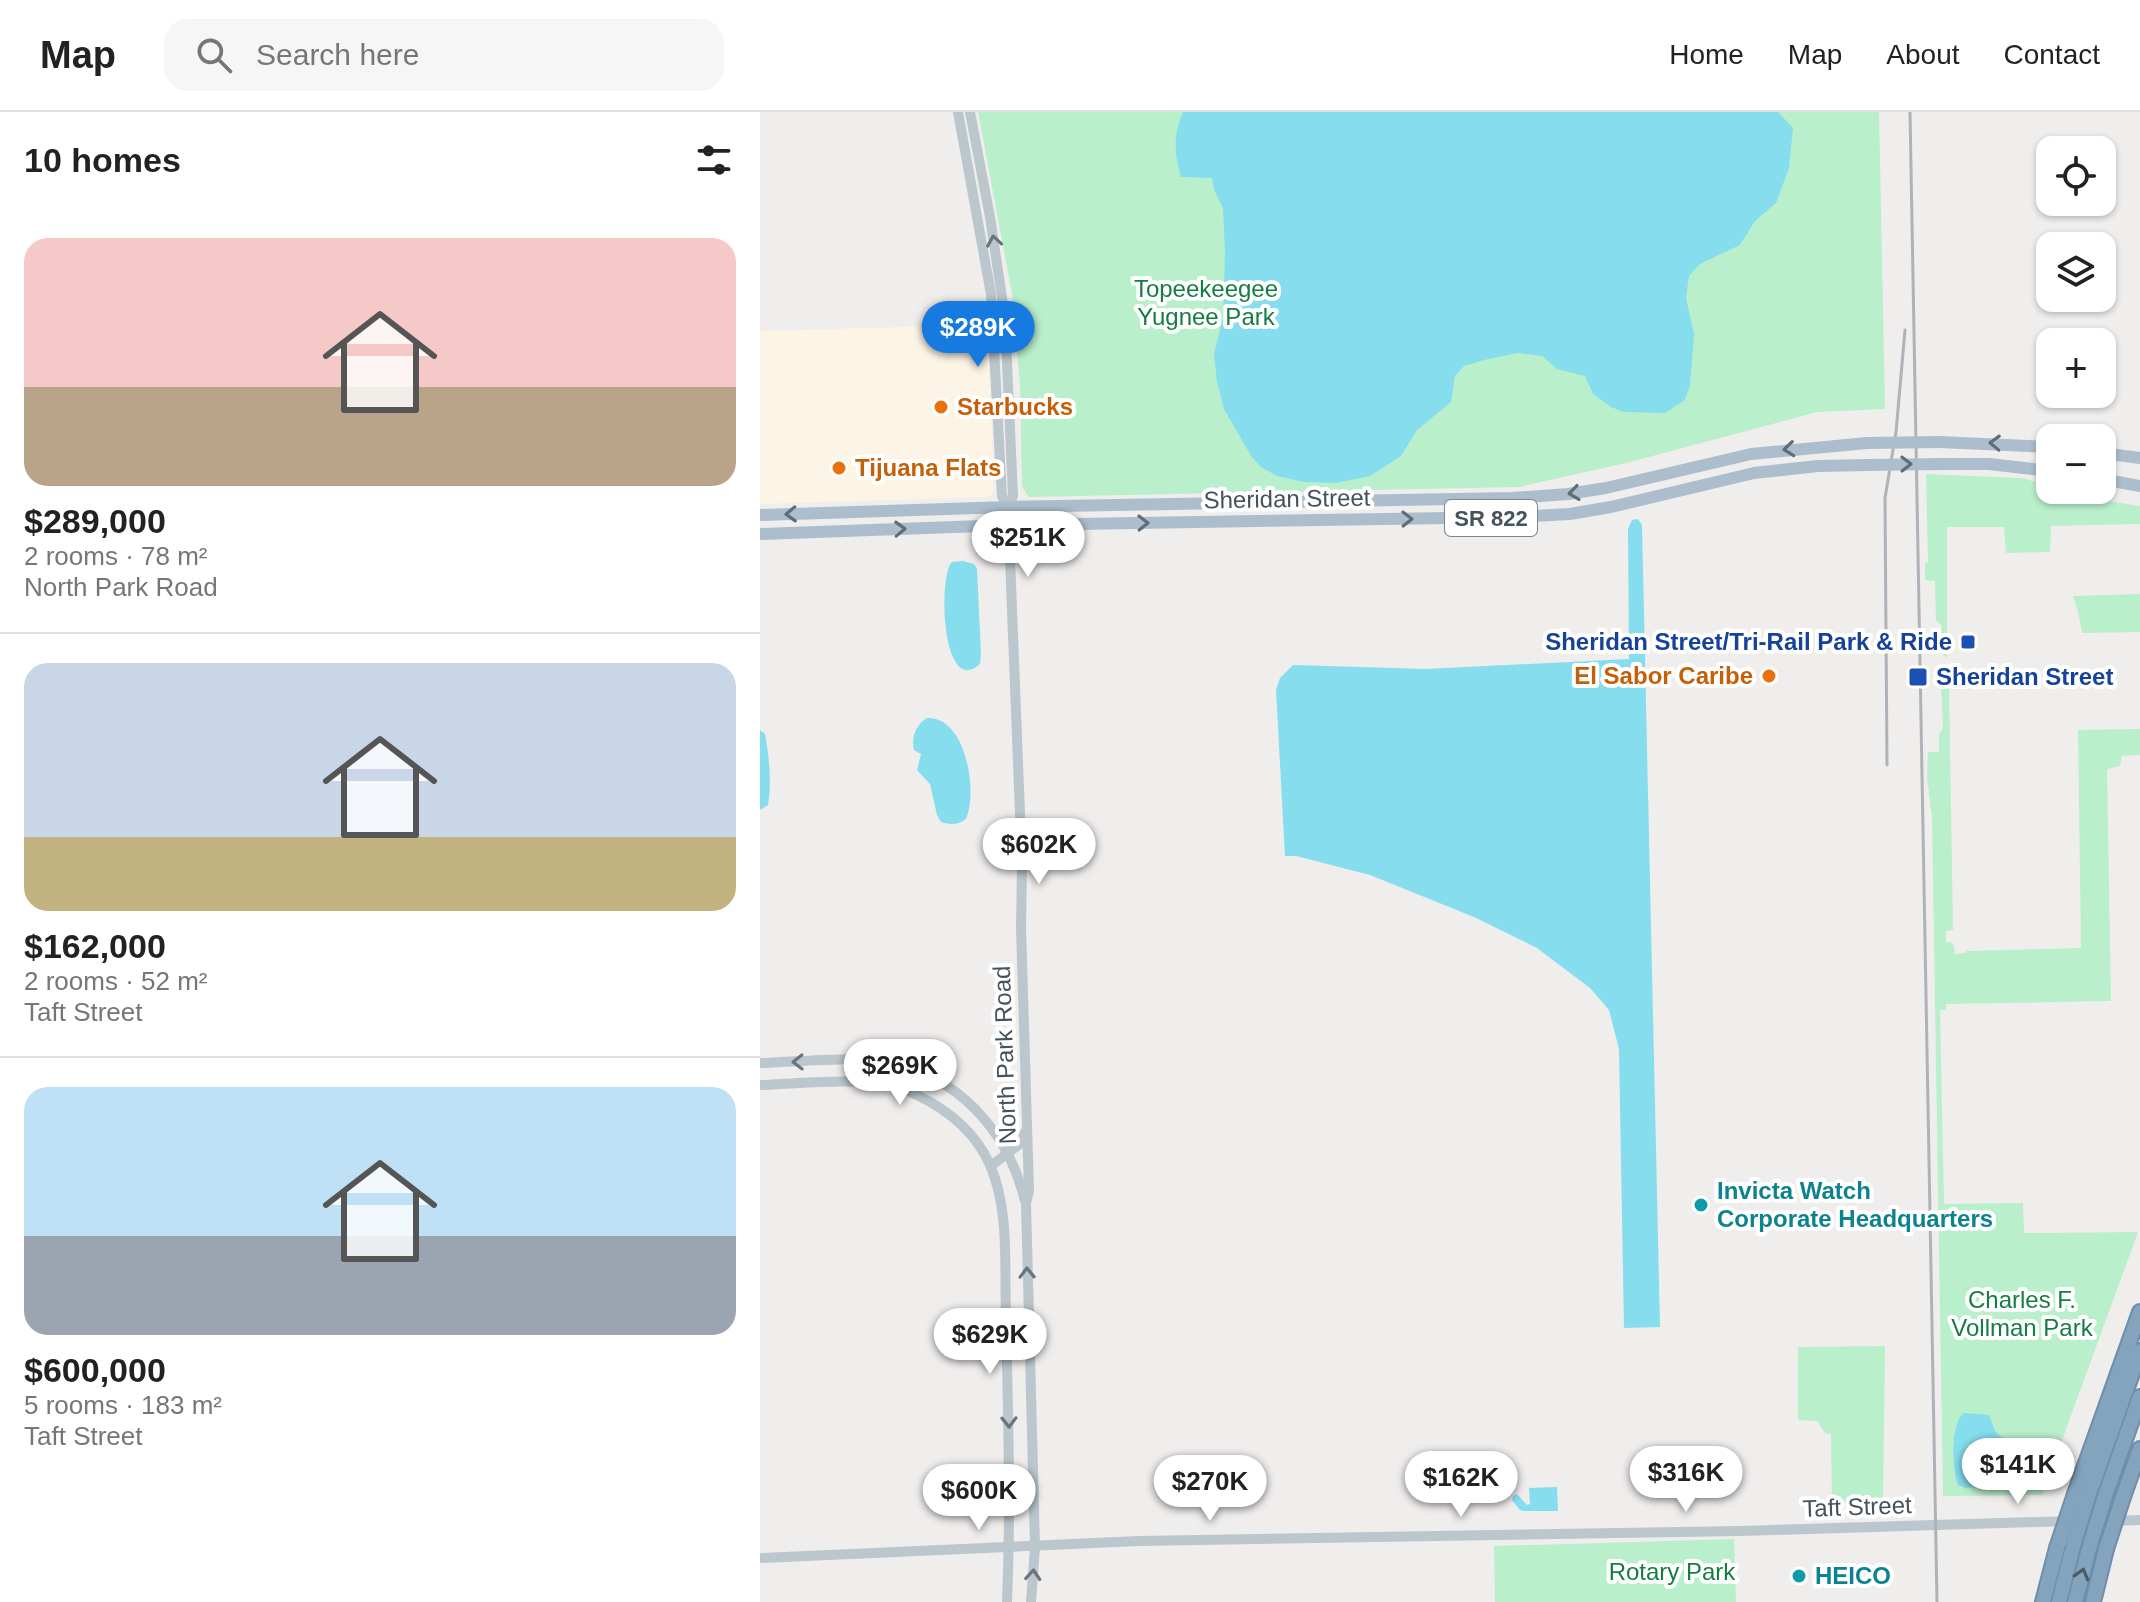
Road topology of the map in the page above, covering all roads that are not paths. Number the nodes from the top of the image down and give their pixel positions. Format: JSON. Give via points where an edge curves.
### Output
{"nodes":[{"id":1,"x":958,"y":112,"type":"edge"},
{"id":2,"x":970,"y":112,"type":"edge"},
{"id":3,"x":2036,"y":446,"type":"edge"},
{"id":4,"x":2116,"y":455,"type":"edge"},
{"id":5,"x":2140,"y":458,"type":"edge"},
{"id":6,"x":2036,"y":469,"type":"edge"},
{"id":7,"x":2116,"y":482,"type":"edge"},
{"id":8,"x":2140,"y":486,"type":"edge"},
{"id":9,"x":1008,"y":507,"type":"junction"},
{"id":10,"x":760,"y":515,"type":"edge"},
{"id":11,"x":1009,"y":525,"type":"junction"},
{"id":12,"x":760,"y":534,"type":"edge"},
{"id":13,"x":760,"y":1063,"type":"edge"},
{"id":14,"x":760,"y":1085,"type":"edge"},
{"id":15,"x":1025,"y":1130,"type":"junction"},
{"id":16,"x":1008,"y":1152,"type":"junction"},
{"id":17,"x":991,"y":1166,"type":"junction"},
{"id":18,"x":1026,"y":1203,"type":"junction"},
{"id":19,"x":2140,"y":1312,"type":"edge"},
{"id":20,"x":2140,"y":1351,"type":"edge"},
{"id":21,"x":2140,"y":1397,"type":"edge"},
{"id":22,"x":2140,"y":1449,"type":"edge"},
{"id":23,"x":2082,"y":1494,"type":"junction"},
{"id":24,"x":2140,"y":1520,"type":"edge"},
{"id":25,"x":1035,"y":1547,"type":"junction"},
{"id":26,"x":2065,"y":1547,"type":"junction"},
{"id":27,"x":1009,"y":1548,"type":"junction"},
{"id":28,"x":760,"y":1558,"type":"edge"},
{"id":29,"x":1007,"y":1602,"type":"edge"},
{"id":30,"x":1031,"y":1602,"type":"edge"},
{"id":31,"x":2043,"y":1602,"type":"edge"},
{"id":32,"x":2059,"y":1602,"type":"edge"},
{"id":33,"x":2075,"y":1602,"type":"edge"},
{"id":34,"x":2093,"y":1602,"type":"edge"}],
"edges":[{"from":1,"to":9,"type":"street","name":"North Park Road","via":[[991,294],[1002,496]]},
{"from":9,"to":2,"type":"street","name":"North Park Road","one_way":true,"via":[[1013,496],[1005,318]]},
{"from":3,"to":9,"type":"main road","name":"Sheridan Street","number":"SR 822","one_way":true,"bridge":true,"via":[[1867,443],[1751,454],[1568,494]]},
{"from":4,"to":5,"type":"main road"},
{"from":11,"to":6,"type":"main road","name":"Sheridan Street","number":"SR 822","one_way":true,"bridge":true,"via":[[1515,517],[1611,507],[1786,469],[1989,464]]},
{"from":7,"to":8,"type":"main road"},
{"from":9,"to":10,"type":"main road","name":"Sheridan Street","number":"SR 822","one_way":true},
{"from":9,"to":11,"type":"street","name":"North Park Road"},
{"from":12,"to":11,"type":"main road","name":"Sheridan Street","number":"SR 822","one_way":true},
{"from":11,"to":15,"type":"street","name":"North Park Road","via":[[1022,865]]},
{"from":16,"to":13,"type":"street","one_way":true,"via":[[979,1110],[921,1073],[882,1062]]},
{"from":14,"to":17,"type":"street","via":[[854,1083],[897,1088],[957,1121]]},
{"from":15,"to":16,"type":"street","via":[[1021,1143]]},
{"from":15,"to":18,"type":"street","name":"North Park Road"},
{"from":16,"to":17,"type":"street"},
{"from":16,"to":18,"type":"street"},
{"from":17,"to":27,"type":"street","one_way":true,"via":[[1003,1204]]},
{"from":25,"to":18,"type":"street","name":"North Park Road","one_way":true},
{"from":19,"to":23,"type":"highway"},
{"from":20,"to":23,"type":"highway"},
{"from":33,"to":21,"type":"highway","one_way":true,"bridge":true},
{"from":22,"to":34,"type":"highway","bridge":true},
{"from":23,"to":26,"type":"highway","bridge":true},
{"from":24,"to":25,"type":"street","name":"Taft Street"},
{"from":25,"to":27,"type":"street","name":"Taft Street"},
{"from":30,"to":25,"type":"street","name":"North Park Road","one_way":true},
{"from":26,"to":31,"type":"highway"},
{"from":26,"to":32,"type":"highway"},
{"from":27,"to":28,"type":"street","name":"Taft Street"},
{"from":27,"to":29,"type":"street"}]}
